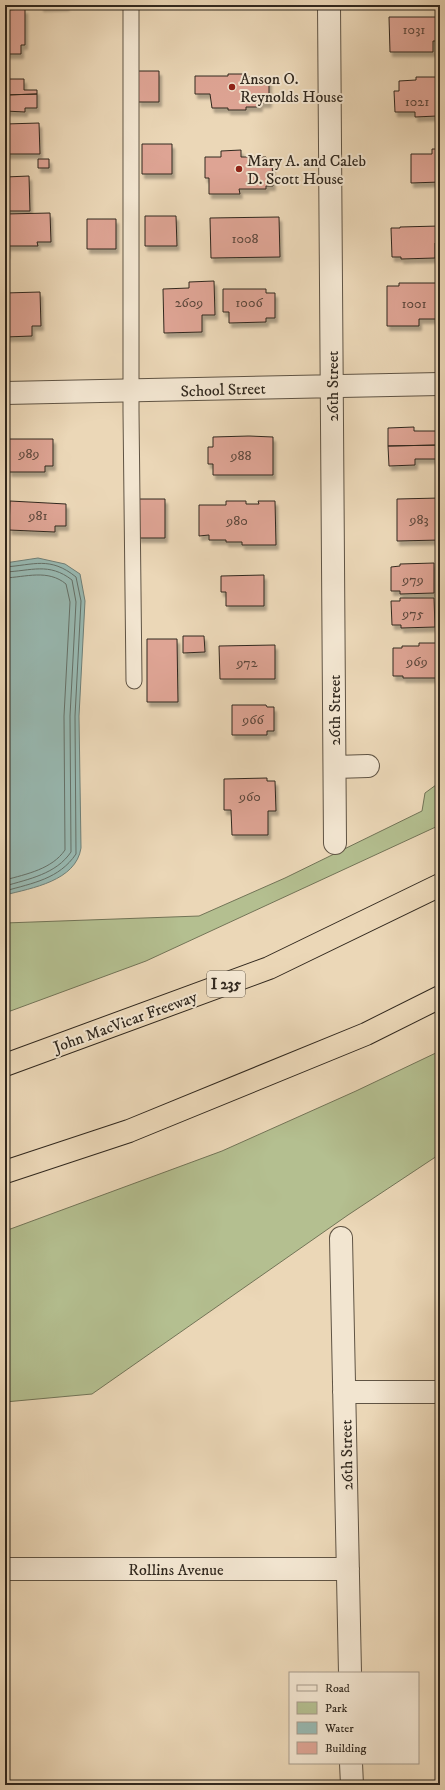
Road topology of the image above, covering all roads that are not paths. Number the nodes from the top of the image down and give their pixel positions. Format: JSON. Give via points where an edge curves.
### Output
{"nodes":[{"id":1,"x":131,"y":5,"type":"edge"},
{"id":2,"x":329,"y":5,"type":"edge"},
{"id":3,"x":440,"y":384,"type":"edge"},
{"id":4,"x":332,"y":386,"type":"junction"},
{"id":5,"x":131,"y":391,"type":"junction"},
{"id":6,"x":5,"y":393,"type":"edge"},
{"id":7,"x":134,"y":681,"type":"dead end"},
{"id":8,"x":368,"y":766,"type":"dead end"},
{"id":9,"x":334,"y":767,"type":"junction"},
{"id":10,"x":335,"y":843,"type":"dead end"},
{"id":11,"x":440,"y":885,"type":"edge"},
{"id":12,"x":440,"y":997,"type":"edge"},
{"id":13,"x":5,"y":1065,"type":"edge"},
{"id":14,"x":5,"y":1172,"type":"edge"},
{"id":15,"x":342,"y":1238,"type":"dead end"},
{"id":16,"x":344,"y":1392,"type":"junction"},
{"id":17,"x":440,"y":1392,"type":"edge"},
{"id":18,"x":5,"y":1569,"type":"edge"},
{"id":19,"x":348,"y":1569,"type":"junction"},
{"id":20,"x":350,"y":1672,"type":"edge"},
{"id":21,"x":351,"y":1764,"type":"edge"},
{"id":22,"x":352,"y":1785,"type":"edge"}],
"edges":[{"from":1,"to":5,"type":"lane"},
{"from":2,"to":4,"type":"street","name":"26th Street"},
{"from":3,"to":4,"type":"street","name":"School Street"},
{"from":4,"to":5,"type":"street","name":"School Street"},
{"from":4,"to":9,"type":"street","name":"26th Street"},
{"from":5,"to":6,"type":"street","name":"School Street"},
{"from":5,"to":7,"type":"lane"},
{"from":8,"to":9,"type":"street","name":"26th Street"},
{"from":9,"to":10,"type":"street","name":"26th Street"},
{"from":11,"to":13,"type":"highway","name":"John MacVicar Freeway","number":"I 235","via":[[269,968]]},
{"from":12,"to":14,"type":"highway","via":[[366,1034],[129,1131]]},
{"from":15,"to":16,"type":"street","name":"26th Street"},
{"from":16,"to":17,"type":"street"},
{"from":16,"to":19,"type":"street","name":"26th Street"},
{"from":18,"to":19,"type":"street","name":"Rollins Avenue"},
{"from":19,"to":20,"type":"street","name":"26th Street"},
{"from":21,"to":22,"type":"street"}]}
